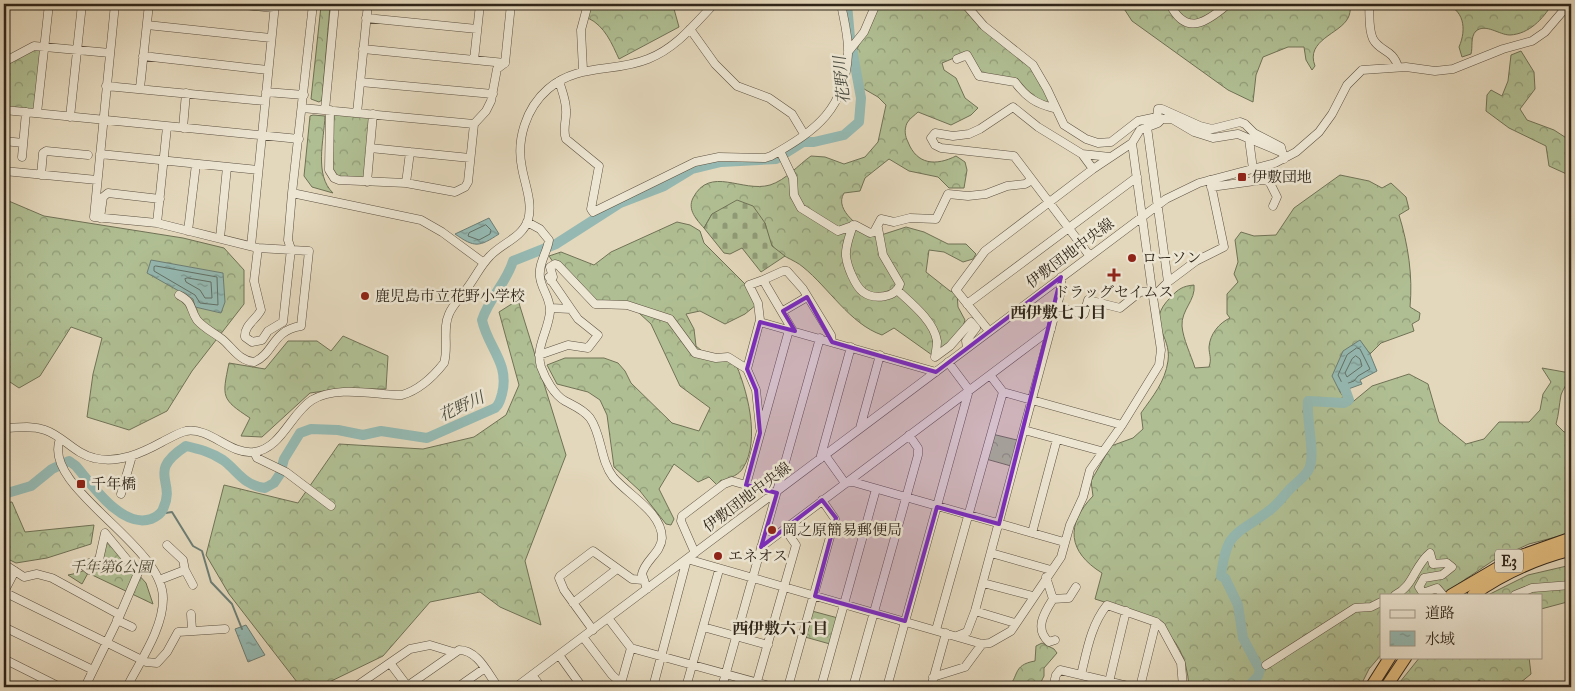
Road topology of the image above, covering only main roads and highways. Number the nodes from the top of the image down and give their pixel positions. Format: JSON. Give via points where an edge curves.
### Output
{"nodes":[{"id":1,"x":1571,"y":538,"type":"edge"},
{"id":2,"x":1571,"y":550,"type":"edge"},
{"id":3,"x":1453,"y":594,"type":"edge"},
{"id":4,"x":1475,"y":594,"type":"edge"},
{"id":5,"x":1389,"y":658,"type":"edge"},
{"id":6,"x":1405,"y":658,"type":"edge"},
{"id":7,"x":1371,"y":687,"type":"edge"},
{"id":8,"x":1386,"y":687,"type":"edge"}],
"edges":[{"from":1,"to":3,"type":"highway","number":"E3","via":[[1514,558]]},
{"from":2,"to":4,"type":"highway","number":"E3","via":[[1518,569]]},
{"from":5,"to":7,"type":"highway"},
{"from":6,"to":8,"type":"highway"}]}
